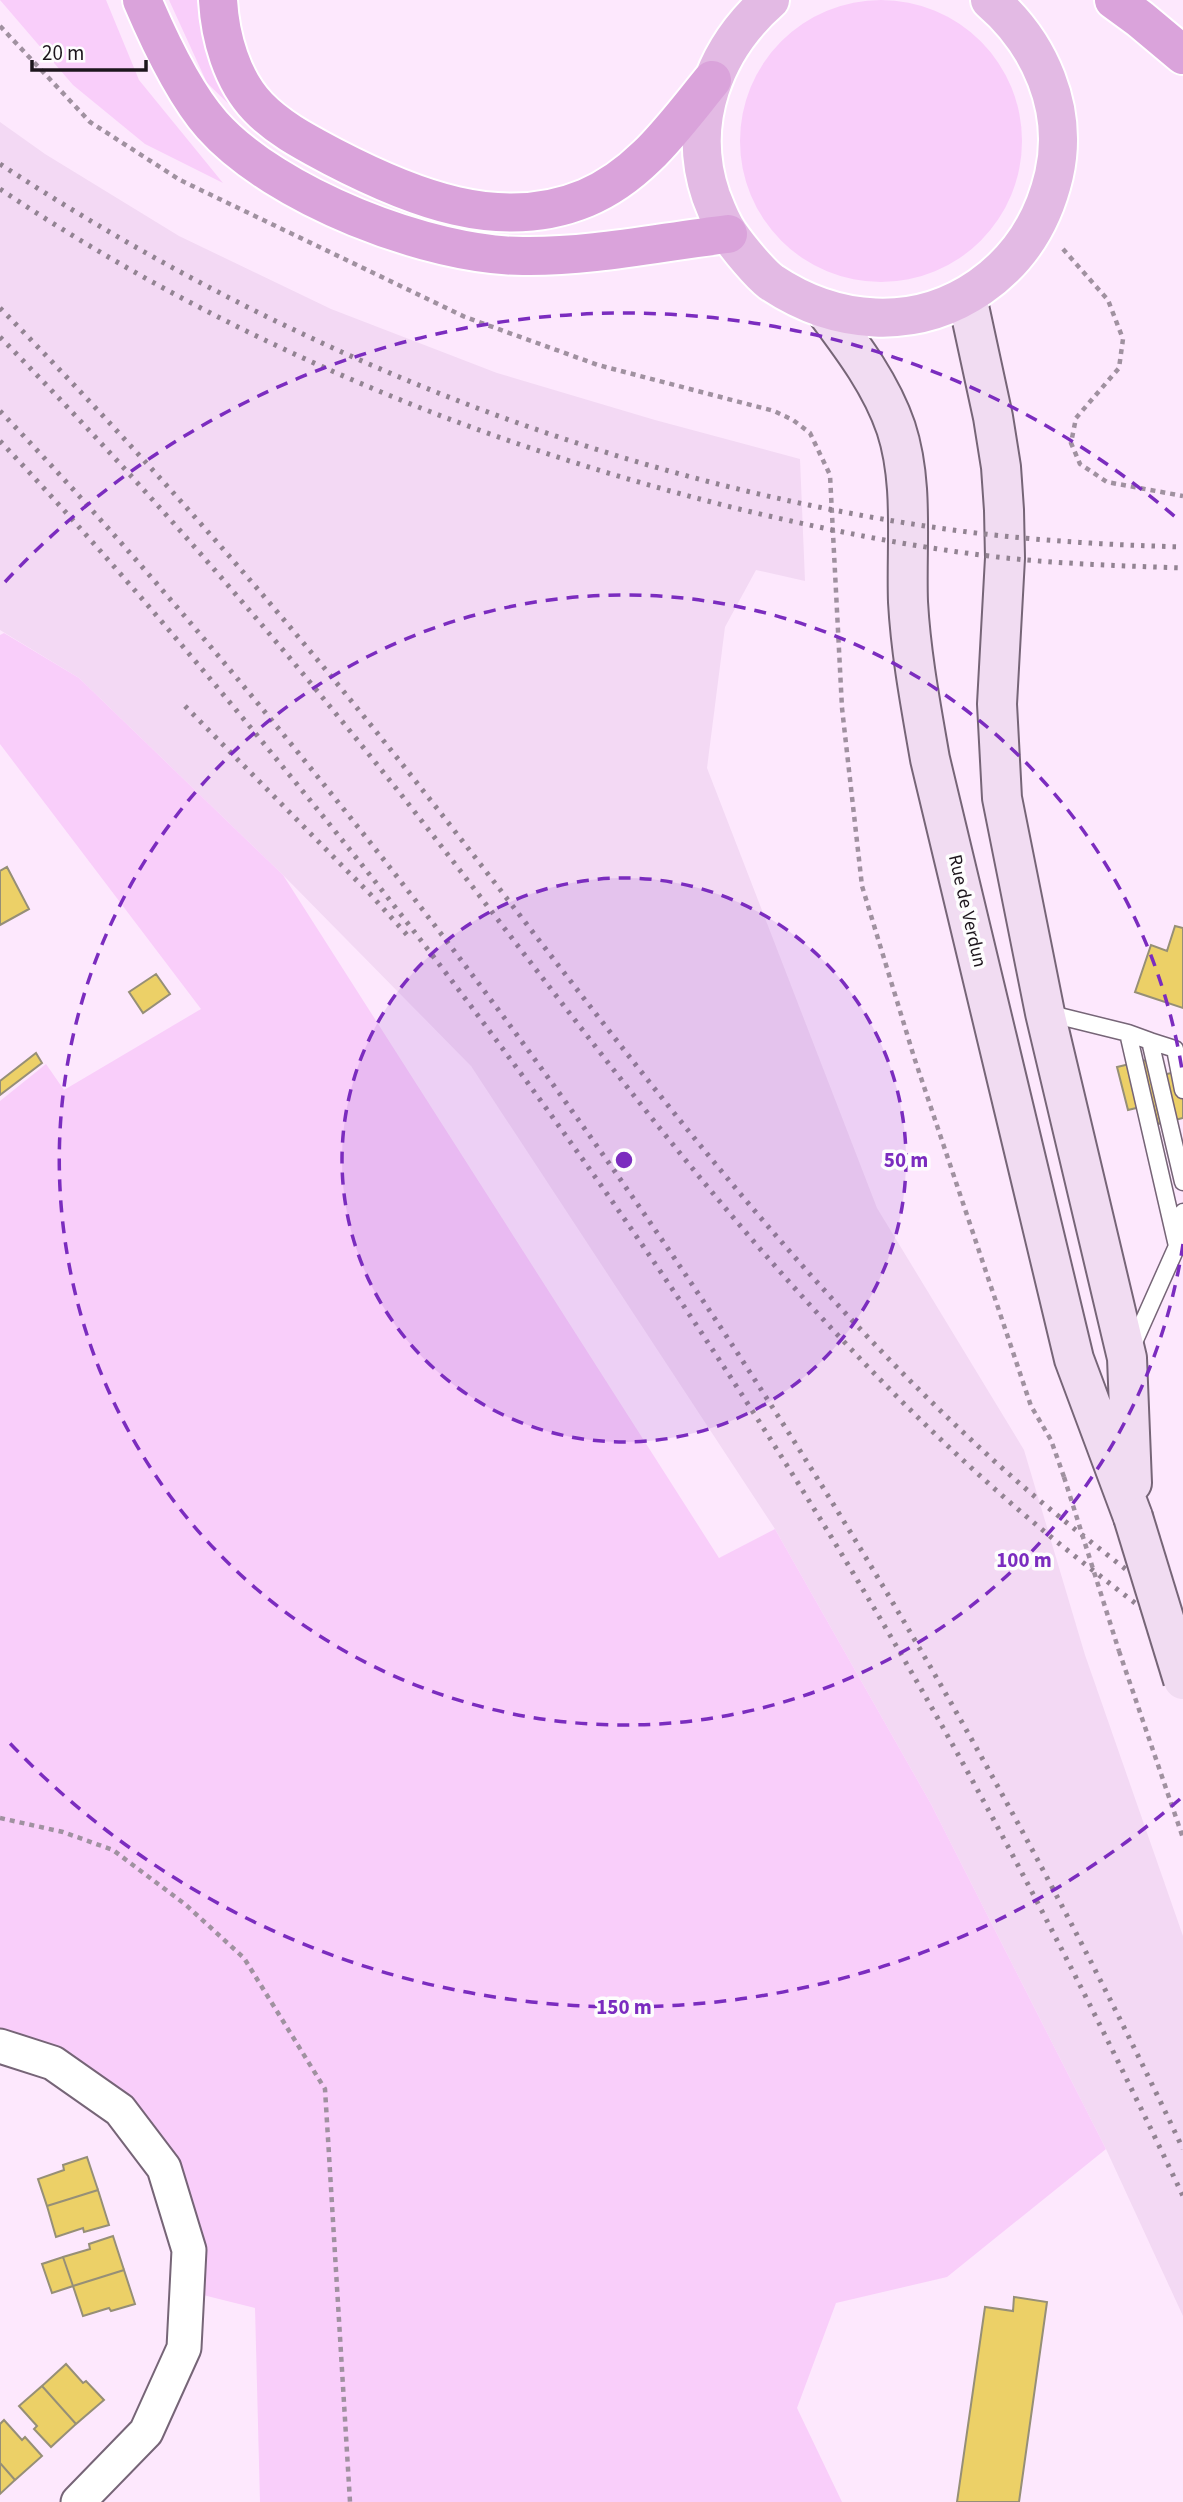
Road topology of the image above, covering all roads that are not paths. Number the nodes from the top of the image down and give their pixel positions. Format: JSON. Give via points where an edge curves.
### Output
{"nodes":[{"id":1,"x":142,"y":0,"type":"edge"},
{"id":2,"x":218,"y":0,"type":"edge"},
{"id":3,"x":770,"y":0,"type":"edge"},
{"id":4,"x":1001,"y":5,"type":"edge"},
{"id":5,"x":1127,"y":9,"type":"edge"},
{"id":6,"x":736,"y":17,"type":"edge"},
{"id":7,"x":1183,"y":55,"type":"edge"},
{"id":8,"x":712,"y":80,"type":"junction"},
{"id":9,"x":729,"y":234,"type":"junction"},
{"id":10,"x":967,"y":297,"type":"junction"},
{"id":11,"x":825,"y":310,"type":"junction"},
{"id":12,"x":1045,"y":1013,"type":"junction"},
{"id":13,"x":1128,"y":1033,"type":"junction"},
{"id":14,"x":1150,"y":1041,"type":"junction"},
{"id":15,"x":1183,"y":1090,"type":"edge"},
{"id":16,"x":1183,"y":1182,"type":"edge"},
{"id":17,"x":1183,"y":1212,"type":"edge"},
{"id":18,"x":1177,"y":1246,"type":"junction"},
{"id":19,"x":1127,"y":1358,"type":"junction"},
{"id":20,"x":1133,"y":1517,"type":"junction"},
{"id":21,"x":1183,"y":1680,"type":"edge"},
{"id":22,"x":0,"y":2046,"type":"edge"},
{"id":23,"x":78,"y":2502,"type":"edge"}],
"edges":[{"from":1,"to":9,"type":"highway","via":[[186,88],[212,124],[237,147],[301,190],[373,223],[487,255],[603,251]]},
{"from":2,"to":8,"type":"highway","via":[[225,42],[244,89],[276,122],[378,180],[480,212],[560,207],[606,188],[643,161]]},
{"from":3,"to":6,"type":"main road","via":[[753,15]]},
{"from":4,"to":10,"type":"main road","via":[[1043,68],[1058,132],[1056,164],[1049,197],[1017,254]]},
{"from":5,"to":7,"type":"highway"},
{"from":6,"to":8,"type":"main road"},
{"from":8,"to":9,"type":"main road","via":[[703,119],[703,159],[716,211]]},
{"from":9,"to":11,"type":"main road","via":[[769,281]]},
{"from":10,"to":11,"type":"main road","via":[[897,318],[872,319]]},
{"from":10,"to":12,"type":"main road","name":"Rue de Verdun","via":[[1001,467],[1005,558],[997,704],[1002,798]]},
{"from":11,"to":20,"type":"main road","name":"Rue de Verdun","via":[[861,358],[901,446],[908,496],[913,665],[930,759],[1074,1359]]},
{"from":12,"to":13,"type":"lane"},
{"from":12,"to":19,"type":"main road","name":"Rue de Verdun"},
{"from":13,"to":14,"type":"lane"},
{"from":13,"to":18,"type":"lane"},
{"from":14,"to":15,"type":"lane","via":[[1175,1049]]},
{"from":14,"to":16,"type":"lane"},
{"from":17,"to":18,"type":"lane"},
{"from":18,"to":19,"type":"lane"},
{"from":19,"to":20,"type":"main road","name":"Rue de Verdun"},
{"from":20,"to":21,"type":"main road","name":"Rue de Verdun","bridge":true},
{"from":22,"to":23,"type":"street","via":[[53,2063],[120,2110],[164,2168],[188,2250],[184,2348],[146,2432]]}]}
